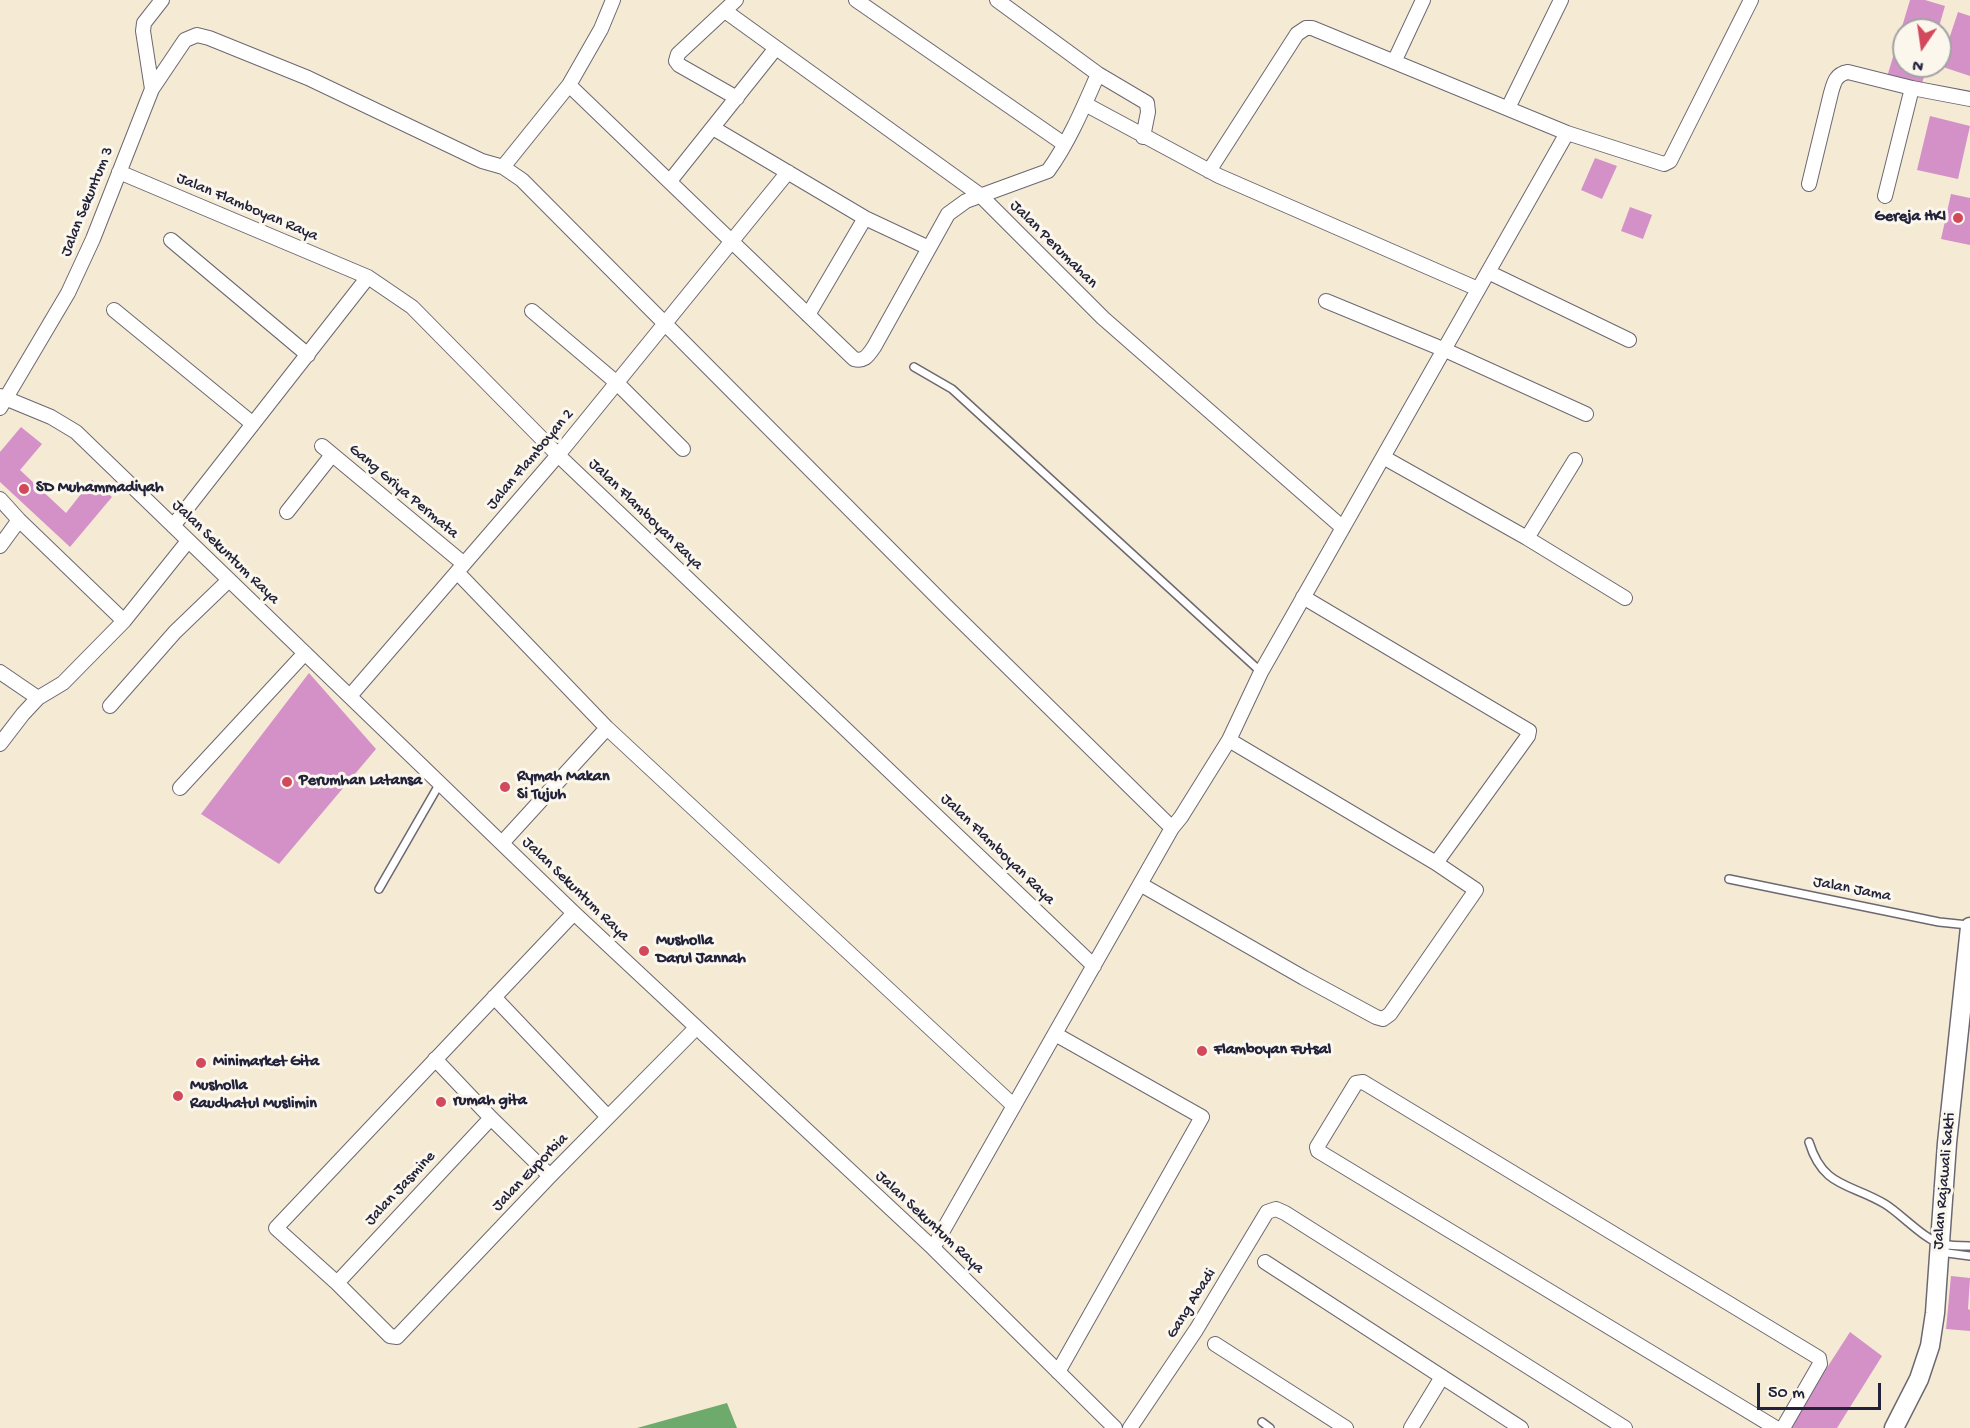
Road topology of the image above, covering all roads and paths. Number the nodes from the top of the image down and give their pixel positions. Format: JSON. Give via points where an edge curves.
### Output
{"nodes":[{"id":1,"x":162,"y":0,"type":"edge"},
{"id":2,"x":613,"y":0,"type":"edge"},
{"id":3,"x":736,"y":0,"type":"edge"},
{"id":4,"x":856,"y":0,"type":"edge"},
{"id":5,"x":997,"y":0,"type":"edge"},
{"id":6,"x":1423,"y":0,"type":"edge"},
{"id":7,"x":1561,"y":0,"type":"edge"},
{"id":8,"x":1751,"y":0,"type":"edge"},
{"id":9,"x":725,"y":12,"type":"junction"},
{"id":10,"x":776,"y":48,"type":"junction"},
{"id":11,"x":1394,"y":62,"type":"junction"},
{"id":12,"x":1098,"y":74,"type":"junction"},
{"id":13,"x":569,"y":85,"type":"junction"},
{"id":14,"x":1912,"y":88,"type":"junction"},
{"id":15,"x":152,"y":89,"type":"junction"},
{"id":16,"x":737,"y":98,"type":"junction"},
{"id":17,"x":1970,"y":99,"type":"edge"},
{"id":18,"x":1085,"y":104,"type":"junction"},
{"id":19,"x":1508,"y":108,"type":"junction"},
{"id":20,"x":713,"y":128,"type":"junction"},
{"id":21,"x":1567,"y":133,"type":"junction"},
{"id":22,"x":1143,"y":136,"type":"junction"},
{"id":23,"x":1064,"y":144,"type":"junction"},
{"id":24,"x":502,"y":167,"type":"junction"},
{"id":25,"x":1209,"y":171,"type":"junction"},
{"id":26,"x":119,"y":172,"type":"junction"},
{"id":27,"x":788,"y":172,"type":"junction"},
{"id":28,"x":670,"y":181,"type":"junction"},
{"id":29,"x":1809,"y":184,"type":"dead end"},
{"id":30,"x":980,"y":195,"type":"junction"},
{"id":31,"x":1886,"y":196,"type":"dead end"},
{"id":32,"x":866,"y":218,"type":"junction"},
{"id":33,"x":171,"y":240,"type":"dead end"},
{"id":34,"x":730,"y":241,"type":"junction"},
{"id":35,"x":928,"y":248,"type":"junction"},
{"id":36,"x":1488,"y":272,"type":"junction"},
{"id":37,"x":368,"y":277,"type":"junction"},
{"id":38,"x":1478,"y":289,"type":"junction"},
{"id":39,"x":1326,"y":301,"type":"dead end"},
{"id":40,"x":114,"y":310,"type":"dead end"},
{"id":41,"x":532,"y":311,"type":"dead end"},
{"id":42,"x":808,"y":315,"type":"junction"},
{"id":43,"x":664,"y":323,"type":"junction"},
{"id":44,"x":1629,"y":340,"type":"dead end"},
{"id":45,"x":1445,"y":350,"type":"junction"},
{"id":46,"x":308,"y":355,"type":"junction"},
{"id":47,"x":914,"y":367,"type":"dead end"},
{"id":48,"x":617,"y":383,"type":"junction"},
{"id":49,"x":2,"y":401,"type":"edge"},
{"id":50,"x":1586,"y":414,"type":"dead end"},
{"id":51,"x":253,"y":424,"type":"junction"},
{"id":52,"x":683,"y":449,"type":"dead end"},
{"id":53,"x":558,"y":454,"type":"junction"},
{"id":54,"x":1383,"y":457,"type":"junction"},
{"id":55,"x":1575,"y":460,"type":"dead end"},
{"id":56,"x":0,"y":499,"type":"edge"},
{"id":57,"x":287,"y":512,"type":"dead end"},
{"id":58,"x":19,"y":520,"type":"junction"},
{"id":59,"x":173,"y":526,"type":"junction"},
{"id":60,"x":1343,"y":528,"type":"junction"},
{"id":61,"x":1527,"y":538,"type":"junction"},
{"id":62,"x":188,"y":541,"type":"junction"},
{"id":63,"x":0,"y":546,"type":"edge"},
{"id":64,"x":460,"y":568,"type":"junction"},
{"id":65,"x":229,"y":580,"type":"junction"},
{"id":66,"x":1303,"y":597,"type":"junction"},
{"id":67,"x":1625,"y":598,"type":"dead end"},
{"id":68,"x":124,"y":621,"type":"junction"},
{"id":69,"x":305,"y":653,"type":"junction"},
{"id":70,"x":0,"y":672,"type":"edge"},
{"id":71,"x":1261,"y":672,"type":"junction"},
{"id":72,"x":350,"y":696,"type":"junction"},
{"id":73,"x":38,"y":698,"type":"junction"},
{"id":74,"x":110,"y":706,"type":"dead end"},
{"id":75,"x":607,"y":728,"type":"junction"},
{"id":76,"x":1229,"y":740,"type":"junction"},
{"id":77,"x":0,"y":744,"type":"edge"},
{"id":78,"x":441,"y":783,"type":"junction"},
{"id":79,"x":180,"y":788,"type":"dead end"},
{"id":80,"x":1172,"y":828,"type":"junction"},
{"id":81,"x":502,"y":843,"type":"junction"},
{"id":82,"x":1436,"y":863,"type":"junction"},
{"id":83,"x":1729,"y":879,"type":"dead end"},
{"id":84,"x":1140,"y":884,"type":"junction"},
{"id":85,"x":379,"y":889,"type":"dead end"},
{"id":86,"x":574,"y":913,"type":"junction"},
{"id":87,"x":1970,"y":926,"type":"edge"},
{"id":88,"x":1094,"y":966,"type":"junction"},
{"id":89,"x":494,"y":997,"type":"junction"},
{"id":90,"x":695,"y":1029,"type":"junction"},
{"id":91,"x":1055,"y":1034,"type":"junction"},
{"id":92,"x":435,"y":1059,"type":"junction"},
{"id":93,"x":1014,"y":1106,"type":"junction"},
{"id":94,"x":608,"y":1117,"type":"junction"},
{"id":95,"x":491,"y":1118,"type":"junction"},
{"id":96,"x":1809,"y":1142,"type":"dead end"},
{"id":97,"x":550,"y":1176,"type":"junction"},
{"id":98,"x":1970,"y":1246,"type":"edge"},
{"id":99,"x":933,"y":1248,"type":"junction"},
{"id":100,"x":1939,"y":1248,"type":"junction"},
{"id":101,"x":1970,"y":1257,"type":"edge"},
{"id":102,"x":1266,"y":1262,"type":"dead end"},
{"id":103,"x":337,"y":1283,"type":"junction"},
{"id":104,"x":1215,"y":1344,"type":"dead end"},
{"id":105,"x":1058,"y":1372,"type":"junction"},
{"id":106,"x":1442,"y":1377,"type":"junction"},
{"id":107,"x":1262,"y":1422,"type":"dead end"},
{"id":108,"x":1115,"y":1428,"type":"edge"},
{"id":109,"x":1130,"y":1428,"type":"edge"},
{"id":110,"x":1270,"y":1428,"type":"edge"},
{"id":111,"x":1346,"y":1428,"type":"edge"},
{"id":112,"x":1411,"y":1428,"type":"edge"},
{"id":113,"x":1521,"y":1428,"type":"edge"},
{"id":114,"x":1625,"y":1428,"type":"edge"},
{"id":115,"x":1776,"y":1428,"type":"edge"},
{"id":116,"x":1783,"y":1428,"type":"edge"},
{"id":117,"x":1894,"y":1428,"type":"edge"}],
"edges":[{"from":1,"to":15,"type":"street","via":[[144,22]]},
{"from":2,"to":13,"type":"street"},
{"from":3,"to":9,"type":"street"},
{"from":4,"to":23,"type":"street"},
{"from":5,"to":12,"type":"street"},
{"from":6,"to":11,"type":"street"},
{"from":7,"to":19,"type":"street"},
{"from":8,"to":21,"type":"street","via":[[1670,161],[1664,164]]},
{"from":9,"to":10,"type":"street","name":"Jalan Perumahan"},
{"from":9,"to":16,"type":"street","via":[[678,54],[676,61]]},
{"from":10,"to":16,"type":"street"},
{"from":10,"to":30,"type":"street","name":"Jalan Perumahan"},
{"from":11,"to":19,"type":"street"},
{"from":11,"to":25,"type":"street","via":[[1312,28],[1301,30]]},
{"from":12,"to":18,"type":"street"},
{"from":12,"to":22,"type":"street","via":[[1147,103]]},
{"from":13,"to":24,"type":"street"},
{"from":13,"to":28,"type":"street"},
{"from":14,"to":17,"type":"street"},
{"from":14,"to":29,"type":"street","via":[[1848,72],[1837,76]]},
{"from":14,"to":31,"type":"street"},
{"from":15,"to":24,"type":"street","name":"Jalan Sekuntum 3","via":[[185,40],[196,35],[308,78]]},
{"from":15,"to":26,"type":"street","name":"Jalan Sekuntum 3"},
{"from":16,"to":20,"type":"street"},
{"from":18,"to":22,"type":"street"},
{"from":18,"to":23,"type":"street"},
{"from":19,"to":21,"type":"street"},
{"from":20,"to":27,"type":"street"},
{"from":20,"to":28,"type":"street"},
{"from":21,"to":36,"type":"street"},
{"from":22,"to":25,"type":"street"},
{"from":23,"to":30,"type":"street","via":[[1048,171]]},
{"from":24,"to":43,"type":"street","name":"Jalan Sekuntum 3","via":[[522,180]]},
{"from":25,"to":38,"type":"street"},
{"from":26,"to":37,"type":"street","name":"Jalan Flamboyan Raya"},
{"from":26,"to":49,"type":"street","name":"Jalan Sekuntum 3","via":[[68,293]]},
{"from":27,"to":32,"type":"street"},
{"from":27,"to":34,"type":"street","name":"Jalan Flamboyan 2"},
{"from":28,"to":34,"type":"street"},
{"from":30,"to":35,"type":"street","via":[[948,214]]},
{"from":30,"to":60,"type":"street","name":"Jalan Perumahan","via":[[1103,318]]},
{"from":32,"to":35,"type":"street"},
{"from":32,"to":42,"type":"street"},
{"from":33,"to":46,"type":"street"},
{"from":34,"to":42,"type":"street"},
{"from":34,"to":43,"type":"street","name":"Jalan Flamboyan 2"},
{"from":35,"to":42,"type":"street","via":[[865,359],[854,358]]},
{"from":36,"to":38,"type":"street"},
{"from":36,"to":44,"type":"street"},
{"from":37,"to":46,"type":"street"},
{"from":37,"to":53,"type":"street","name":"Jalan Flamboyan Raya","via":[[412,307]]},
{"from":38,"to":45,"type":"street"},
{"from":39,"to":45,"type":"street"},
{"from":40,"to":51,"type":"street"},
{"from":41,"to":48,"type":"street"},
{"from":43,"to":48,"type":"street","name":"Jalan Flamboyan 2"},
{"from":43,"to":80,"type":"street","name":"Jalan Sekuntum 3"},
{"from":45,"to":50,"type":"street"},
{"from":45,"to":54,"type":"street"},
{"from":46,"to":51,"type":"street"},
{"from":47,"to":71,"type":"lane","via":[[952,389]]},
{"from":48,"to":52,"type":"street"},
{"from":48,"to":53,"type":"street","name":"Jalan Flamboyan 2"},
{"from":49,"to":59,"type":"street","name":"Jalan Sekuntum Raya","via":[[63,422]]},
{"from":51,"to":59,"type":"street"},
{"from":53,"to":64,"type":"street","name":"Jalan Flamboyan 2"},
{"from":53,"to":88,"type":"street","name":"Jalan Flamboyan Raya"},
{"from":54,"to":60,"type":"street"},
{"from":54,"to":61,"type":"street"},
{"from":55,"to":61,"type":"street"},
{"from":56,"to":58,"type":"street"},
{"from":57,"to":64,"type":"street","name":"Gang Griya Permata","via":[[327,451]]},
{"from":58,"to":63,"type":"street"},
{"from":58,"to":68,"type":"street"},
{"from":59,"to":62,"type":"street","name":"Jalan Sekuntum Raya"},
{"from":60,"to":66,"type":"street"},
{"from":61,"to":67,"type":"street"},
{"from":62,"to":65,"type":"street","name":"Jalan Sekuntum Raya"},
{"from":62,"to":68,"type":"street"},
{"from":64,"to":72,"type":"street","name":"Jalan Flamboyan 2"},
{"from":64,"to":75,"type":"street","name":"Gang Griya Permata"},
{"from":65,"to":69,"type":"street","name":"Jalan Sekuntum Raya"},
{"from":65,"to":74,"type":"street","via":[[175,632]]},
{"from":66,"to":71,"type":"street"},
{"from":66,"to":82,"type":"street","via":[[1529,731]]},
{"from":68,"to":73,"type":"street","via":[[63,682]]},
{"from":69,"to":72,"type":"street","name":"Jalan Sekuntum Raya"},
{"from":69,"to":79,"type":"street"},
{"from":70,"to":73,"type":"street"},
{"from":71,"to":76,"type":"street"},
{"from":72,"to":78,"type":"street","name":"Jalan Sekuntum Raya"},
{"from":73,"to":77,"type":"street"},
{"from":75,"to":81,"type":"street"},
{"from":75,"to":93,"type":"street","name":"Gang Griya Permata"},
{"from":76,"to":80,"type":"street"},
{"from":76,"to":82,"type":"street"},
{"from":78,"to":81,"type":"street","name":"Jalan Sekuntum Raya"},
{"from":78,"to":85,"type":"lane"},
{"from":80,"to":84,"type":"street"},
{"from":81,"to":86,"type":"street","name":"Jalan Sekuntum Raya"},
{"from":82,"to":84,"type":"street","via":[[1476,890],[1383,1019]]},
{"from":83,"to":87,"type":"lane","name":"Jalan Jama"},
{"from":84,"to":88,"type":"street"},
{"from":86,"to":89,"type":"street"},
{"from":86,"to":90,"type":"street","name":"Jalan Sekuntum Raya"},
{"from":87,"to":100,"type":"main road","name":"Jalan Rajawali Sakti"},
{"from":88,"to":91,"type":"street"},
{"from":89,"to":92,"type":"street"},
{"from":89,"to":94,"type":"street"},
{"from":90,"to":94,"type":"street","name":"Jalan Euporbia"},
{"from":90,"to":99,"type":"street","name":"Jalan Sekuntum Raya"},
{"from":91,"to":93,"type":"street"},
{"from":91,"to":105,"type":"street","via":[[1202,1117]]},
{"from":92,"to":95,"type":"street"},
{"from":92,"to":103,"type":"street","via":[[276,1228]]},
{"from":93,"to":99,"type":"street"},
{"from":94,"to":97,"type":"street","name":"Jalan Euporbia"},
{"from":95,"to":97,"type":"street"},
{"from":95,"to":103,"type":"street","name":"Jalan Jasmine"},
{"from":96,"to":100,"type":"lane","via":[[1814,1158],[1829,1176],[1885,1204]]},
{"from":97,"to":103,"type":"street","name":"Jalan Euporbia","via":[[397,1337],[390,1336]]},
{"from":98,"to":100,"type":"lane"},
{"from":99,"to":105,"type":"street","name":"Jalan Sekuntum Raya"},
{"from":100,"to":101,"type":"lane"},
{"from":100,"to":117,"type":"main road","name":"Jalan Rajawali Sakti","via":[[1930,1346],[1919,1379]]},
{"from":102,"to":106,"type":"street"},
{"from":104,"to":111,"type":"street"},
{"from":105,"to":108,"type":"street","name":"Jalan Sekuntum Raya"},
{"from":106,"to":112,"type":"street"},
{"from":106,"to":113,"type":"street"},
{"from":107,"to":110,"type":"lane"},
{"from":109,"to":114,"type":"street","name":"Gang Abadi","via":[[1196,1330],[1267,1212],[1276,1209]]},
{"from":115,"to":116,"type":"street","via":[[1318,1152],[1317,1147],[1356,1083],[1363,1082],[1819,1358],[1820,1364]]}]}
